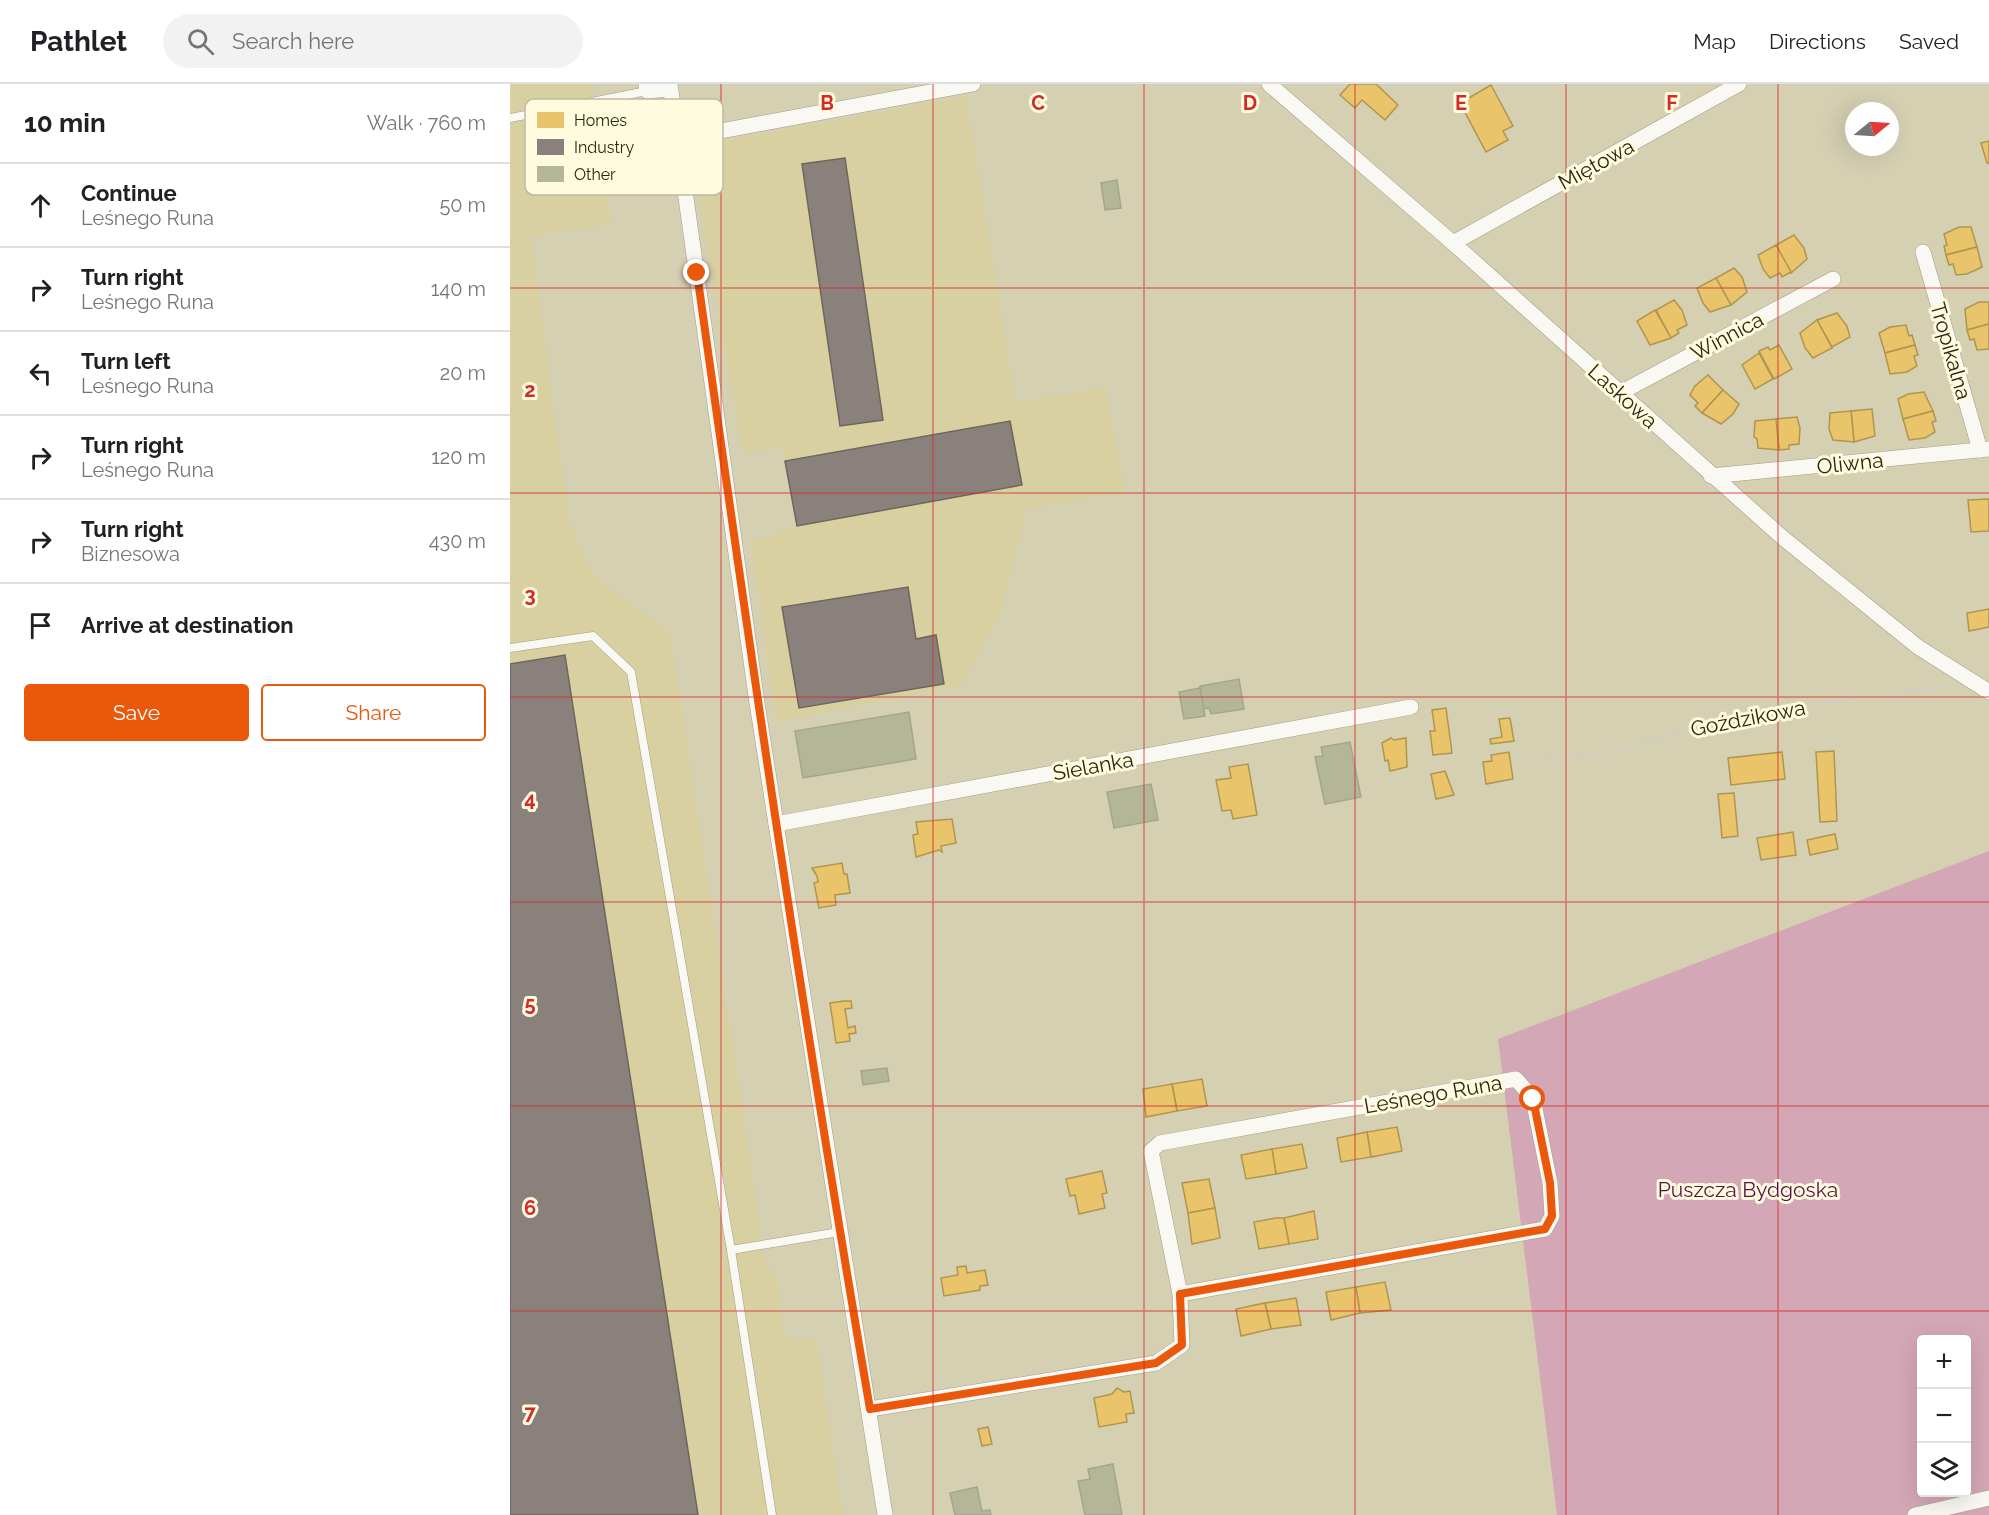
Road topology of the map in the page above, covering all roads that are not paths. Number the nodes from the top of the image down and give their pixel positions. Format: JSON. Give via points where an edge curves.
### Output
{"nodes":[{"id":1,"x":970,"y":84,"type":"edge"},
{"id":2,"x":1269,"y":84,"type":"edge"},
{"id":3,"x":1739,"y":84,"type":"edge"},
{"id":4,"x":670,"y":86,"type":"edge"},
{"id":5,"x":647,"y":87,"type":"edge"},
{"id":6,"x":592,"y":99,"type":"edge"},
{"id":7,"x":525,"y":114,"type":"edge"},
{"id":8,"x":510,"y":117,"type":"edge"},
{"id":9,"x":723,"y":131,"type":"edge"},
{"id":10,"x":686,"y":195,"type":"edge"},
{"id":11,"x":1453,"y":243,"type":"junction"},
{"id":12,"x":1923,"y":252,"type":"dead end"},
{"id":13,"x":1833,"y":279,"type":"dead end"},
{"id":14,"x":1620,"y":393,"type":"junction"},
{"id":15,"x":1984,"y":449,"type":"edge"},
{"id":16,"x":1712,"y":476,"type":"junction"},
{"id":17,"x":510,"y":648,"type":"edge"},
{"id":18,"x":1984,"y":687,"type":"edge"},
{"id":19,"x":1411,"y":707,"type":"dead end"},
{"id":20,"x":776,"y":824,"type":"junction"},
{"id":21,"x":839,"y":1233,"type":"junction"},
{"id":22,"x":731,"y":1250,"type":"junction"},
{"id":23,"x":1180,"y":1294,"type":"junction"},
{"id":24,"x":870,"y":1409,"type":"junction"},
{"id":25,"x":1989,"y":1498,"type":"edge"},
{"id":26,"x":772,"y":1515,"type":"edge"},
{"id":27,"x":885,"y":1515,"type":"edge"},
{"id":28,"x":1916,"y":1515,"type":"edge"}],
"edges":[{"from":1,"to":9,"type":"street"},
{"from":2,"to":11,"type":"street","name":"Laskowa"},
{"from":3,"to":11,"type":"street","name":"Miętowa"},
{"from":4,"to":5,"type":"street"},
{"from":5,"to":6,"type":"lane"},
{"from":7,"to":8,"type":"lane"},
{"from":10,"to":20,"type":"street"},
{"from":11,"to":14,"type":"street","name":"Laskowa"},
{"from":12,"to":15,"type":"street","name":"Tropikalna"},
{"from":13,"to":14,"type":"street","name":"Winnica"},
{"from":14,"to":16,"type":"street","name":"Laskowa"},
{"from":15,"to":16,"type":"street","name":"Oliwna"},
{"from":16,"to":18,"type":"street","name":"Laskowa","via":[[1918,647]]},
{"from":17,"to":22,"type":"lane","via":[[593,636],[631,672]]},
{"from":19,"to":20,"type":"street","name":"Sielanka"},
{"from":20,"to":21,"type":"street"},
{"from":21,"to":22,"type":"lane"},
{"from":21,"to":24,"type":"street"},
{"from":22,"to":26,"type":"lane"},
{"from":23,"to":23,"type":"street","name":"Leśnego Runa","via":[[1545,1229],[1552,1216],[1550,1183],[1533,1099],[1516,1079],[1160,1143],[1151,1151]]},
{"from":23,"to":24,"type":"street","name":"Leśnego Runa","via":[[1182,1345],[1156,1363]]},
{"from":24,"to":27,"type":"street"},
{"from":25,"to":28,"type":"street"}]}
